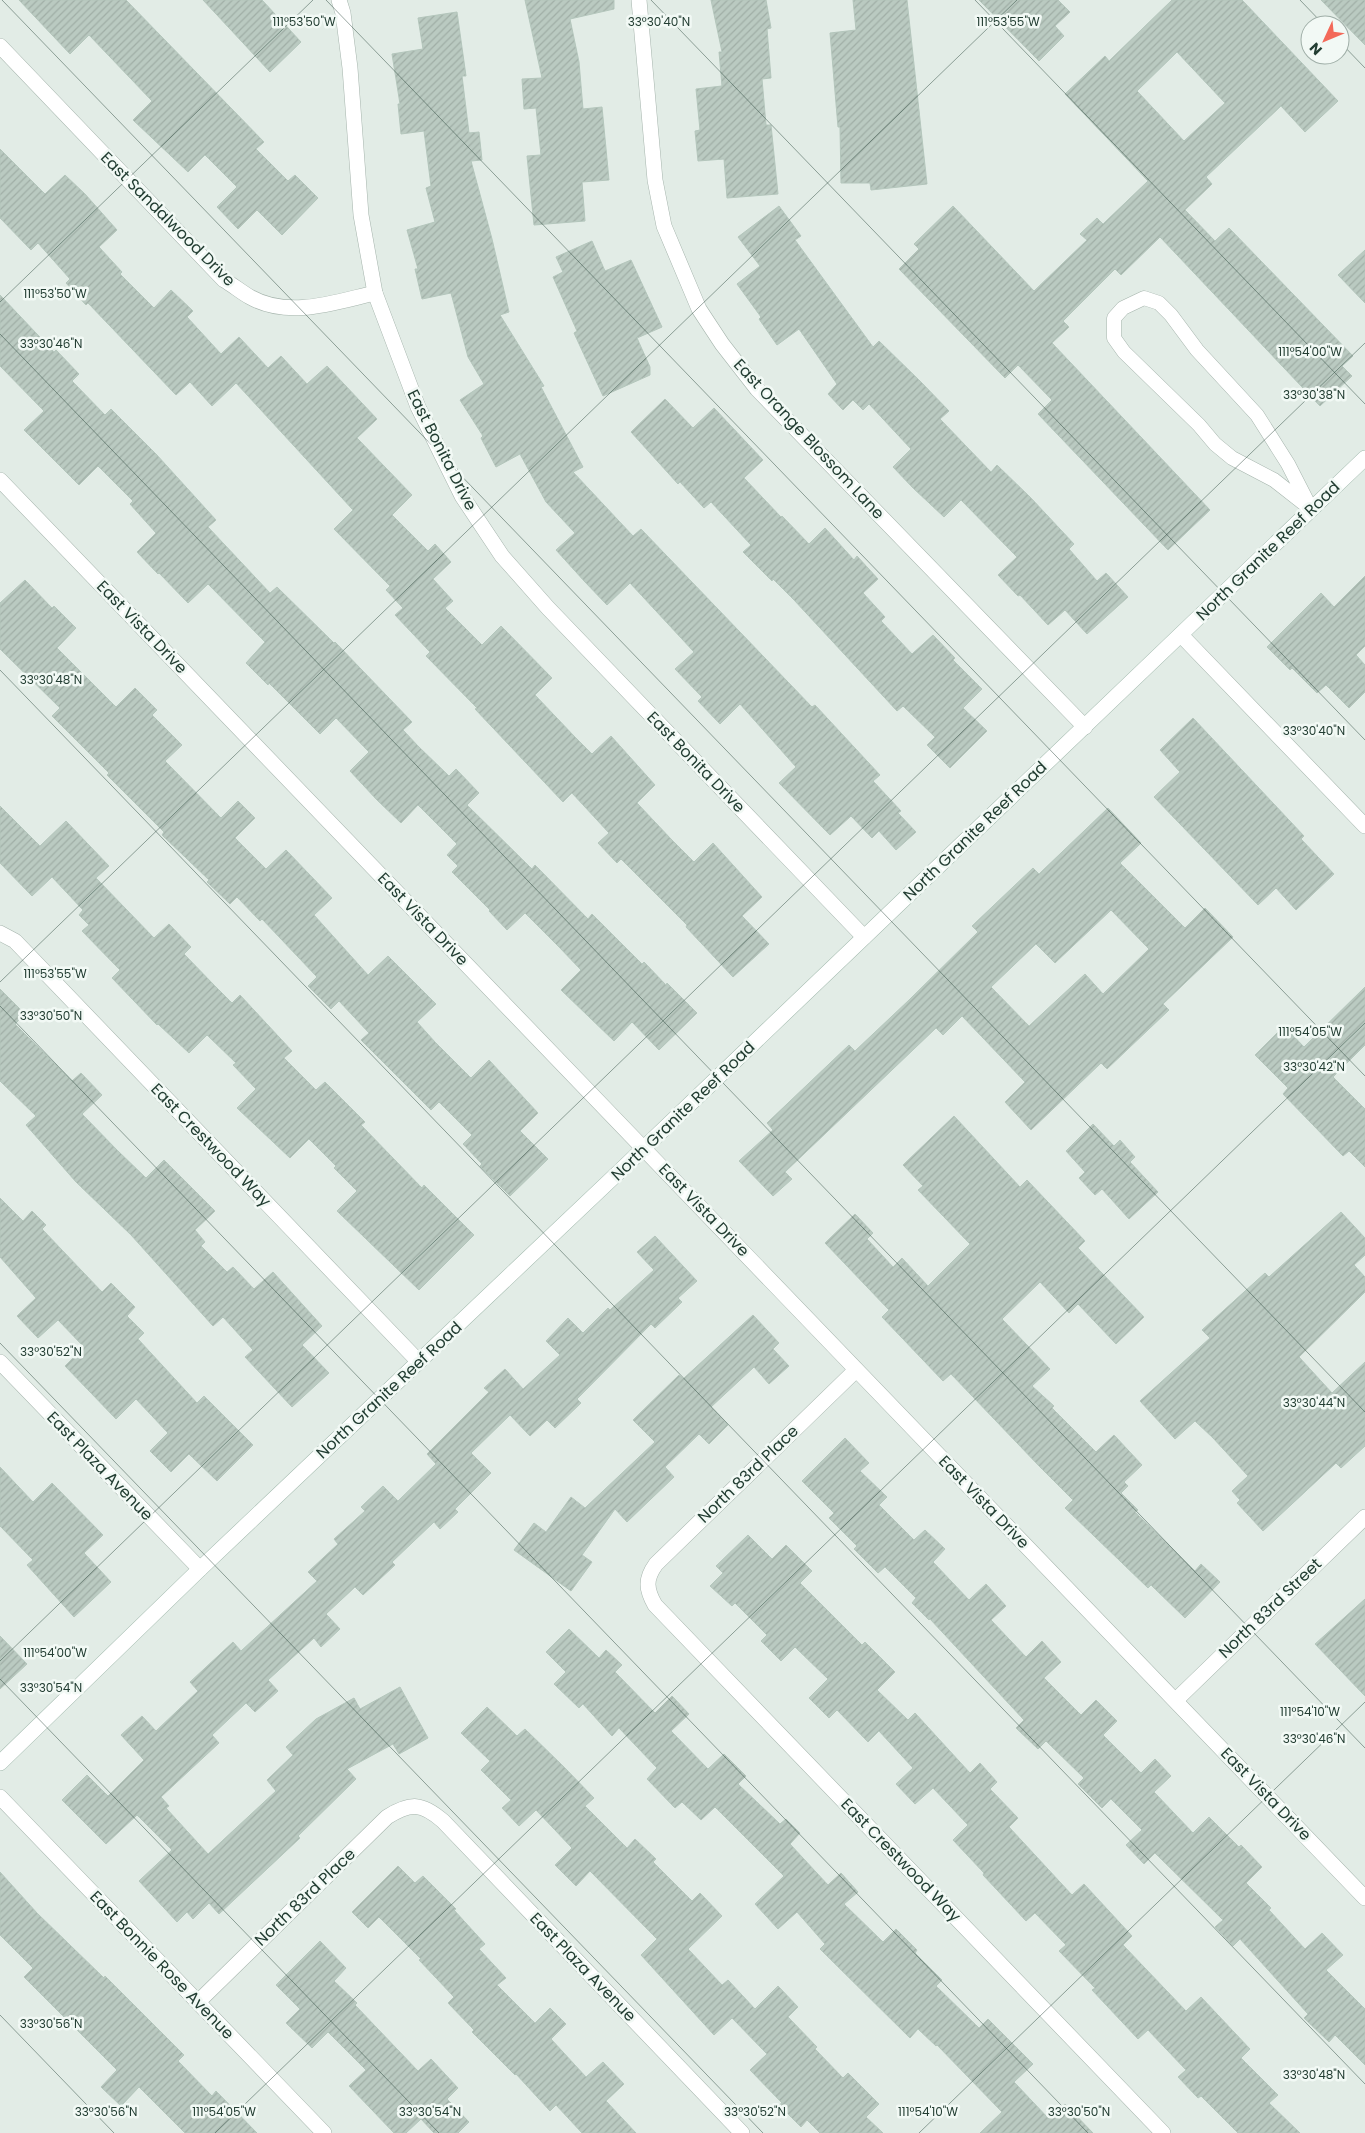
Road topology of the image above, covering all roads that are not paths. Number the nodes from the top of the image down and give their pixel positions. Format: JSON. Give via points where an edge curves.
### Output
{"nodes":[{"id":1,"x":338,"y":0,"type":"edge"},
{"id":2,"x":639,"y":0,"type":"edge"},
{"id":3,"x":0,"y":46,"type":"edge"},
{"id":4,"x":375,"y":293,"type":"junction"},
{"id":5,"x":1365,"y":458,"type":"edge"},
{"id":6,"x":0,"y":480,"type":"edge"},
{"id":7,"x":1312,"y":510,"type":"junction"},
{"id":8,"x":1181,"y":635,"type":"junction"},
{"id":9,"x":1085,"y":727,"type":"junction"},
{"id":10,"x":1365,"y":826,"type":"edge"},
{"id":11,"x":0,"y":933,"type":"edge"},
{"id":12,"x":864,"y":937,"type":"junction"},
{"id":13,"x":644,"y":1148,"type":"junction"},
{"id":14,"x":0,"y":1362,"type":"edge"},
{"id":15,"x":419,"y":1362,"type":"junction"},
{"id":16,"x":856,"y":1370,"type":"junction"},
{"id":17,"x":1365,"y":1517,"type":"edge"},
{"id":18,"x":200,"y":1569,"type":"junction"},
{"id":19,"x":647,"y":1583,"type":"joint"},
{"id":20,"x":1176,"y":1700,"type":"junction"},
{"id":21,"x":0,"y":1763,"type":"edge"},
{"id":22,"x":0,"y":1797,"type":"edge"},
{"id":23,"x":419,"y":1805,"type":"joint"},
{"id":24,"x":1365,"y":1898,"type":"edge"},
{"id":25,"x":198,"y":2002,"type":"junction"},
{"id":26,"x":324,"y":2133,"type":"edge"},
{"id":27,"x":742,"y":2133,"type":"edge"},
{"id":28,"x":1163,"y":2133,"type":"edge"}],
"edges":[{"from":1,"to":4,"type":"street","name":"East Bonita Drive","via":[[343,13],[350,68],[361,215]]},
{"from":2,"to":9,"type":"street","name":"East Orange Blossom Lane","via":[[655,180],[664,226],[700,309],[722,344],[757,388]]},
{"from":3,"to":4,"type":"street","name":"East Sandalwood Drive","via":[[218,273],[252,298],[276,306],[306,308]]},
{"from":4,"to":12,"type":"street","name":"East Bonita Drive","via":[[418,407],[462,496],[502,556]]},
{"from":5,"to":7,"type":"street","name":"North Granite Reef Road"},
{"from":6,"to":13,"type":"street","name":"East Vista Drive"},
{"from":7,"to":7,"type":"lane","via":[[1257,415],[1197,350],[1171,315],[1159,303],[1144,298],[1123,308],[1114,318],[1113,327],[1114,338],[1124,352],[1215,444],[1232,458],[1274,480]]},
{"from":7,"to":8,"type":"street","name":"North Granite Reef Road"},
{"from":8,"to":9,"type":"street","name":"North Granite Reef Road"},
{"from":8,"to":10,"type":"street"},
{"from":9,"to":12,"type":"street","name":"North Granite Reef Road"},
{"from":11,"to":15,"type":"street","name":"East Crestwood Way","via":[[15,941]]},
{"from":12,"to":13,"type":"street","name":"North Granite Reef Road"},
{"from":13,"to":15,"type":"street","name":"North Granite Reef Road"},
{"from":13,"to":16,"type":"street","name":"East Vista Drive"},
{"from":14,"to":18,"type":"street","name":"East Plaza Avenue"},
{"from":15,"to":18,"type":"street","name":"North Granite Reef Road"},
{"from":16,"to":19,"type":"street","name":"North 83rd Place","via":[[656,1564]]},
{"from":16,"to":20,"type":"street","name":"East Vista Drive"},
{"from":17,"to":20,"type":"street","name":"North 83rd Street"},
{"from":18,"to":21,"type":"street","name":"North Granite Reef Road"},
{"from":19,"to":28,"type":"street","name":"East Crestwood Way","via":[[648,1594],[655,1605]]},
{"from":20,"to":24,"type":"street","name":"East Vista Drive"},
{"from":22,"to":25,"type":"street","name":"East Bonnie Rose Avenue"},
{"from":23,"to":25,"type":"street","name":"North 83rd Place","via":[[399,1809],[388,1817]]},
{"from":23,"to":27,"type":"street","name":"East Plaza Avenue","via":[[443,1821]]},
{"from":25,"to":26,"type":"street","name":"East Bonnie Rose Avenue"}]}
